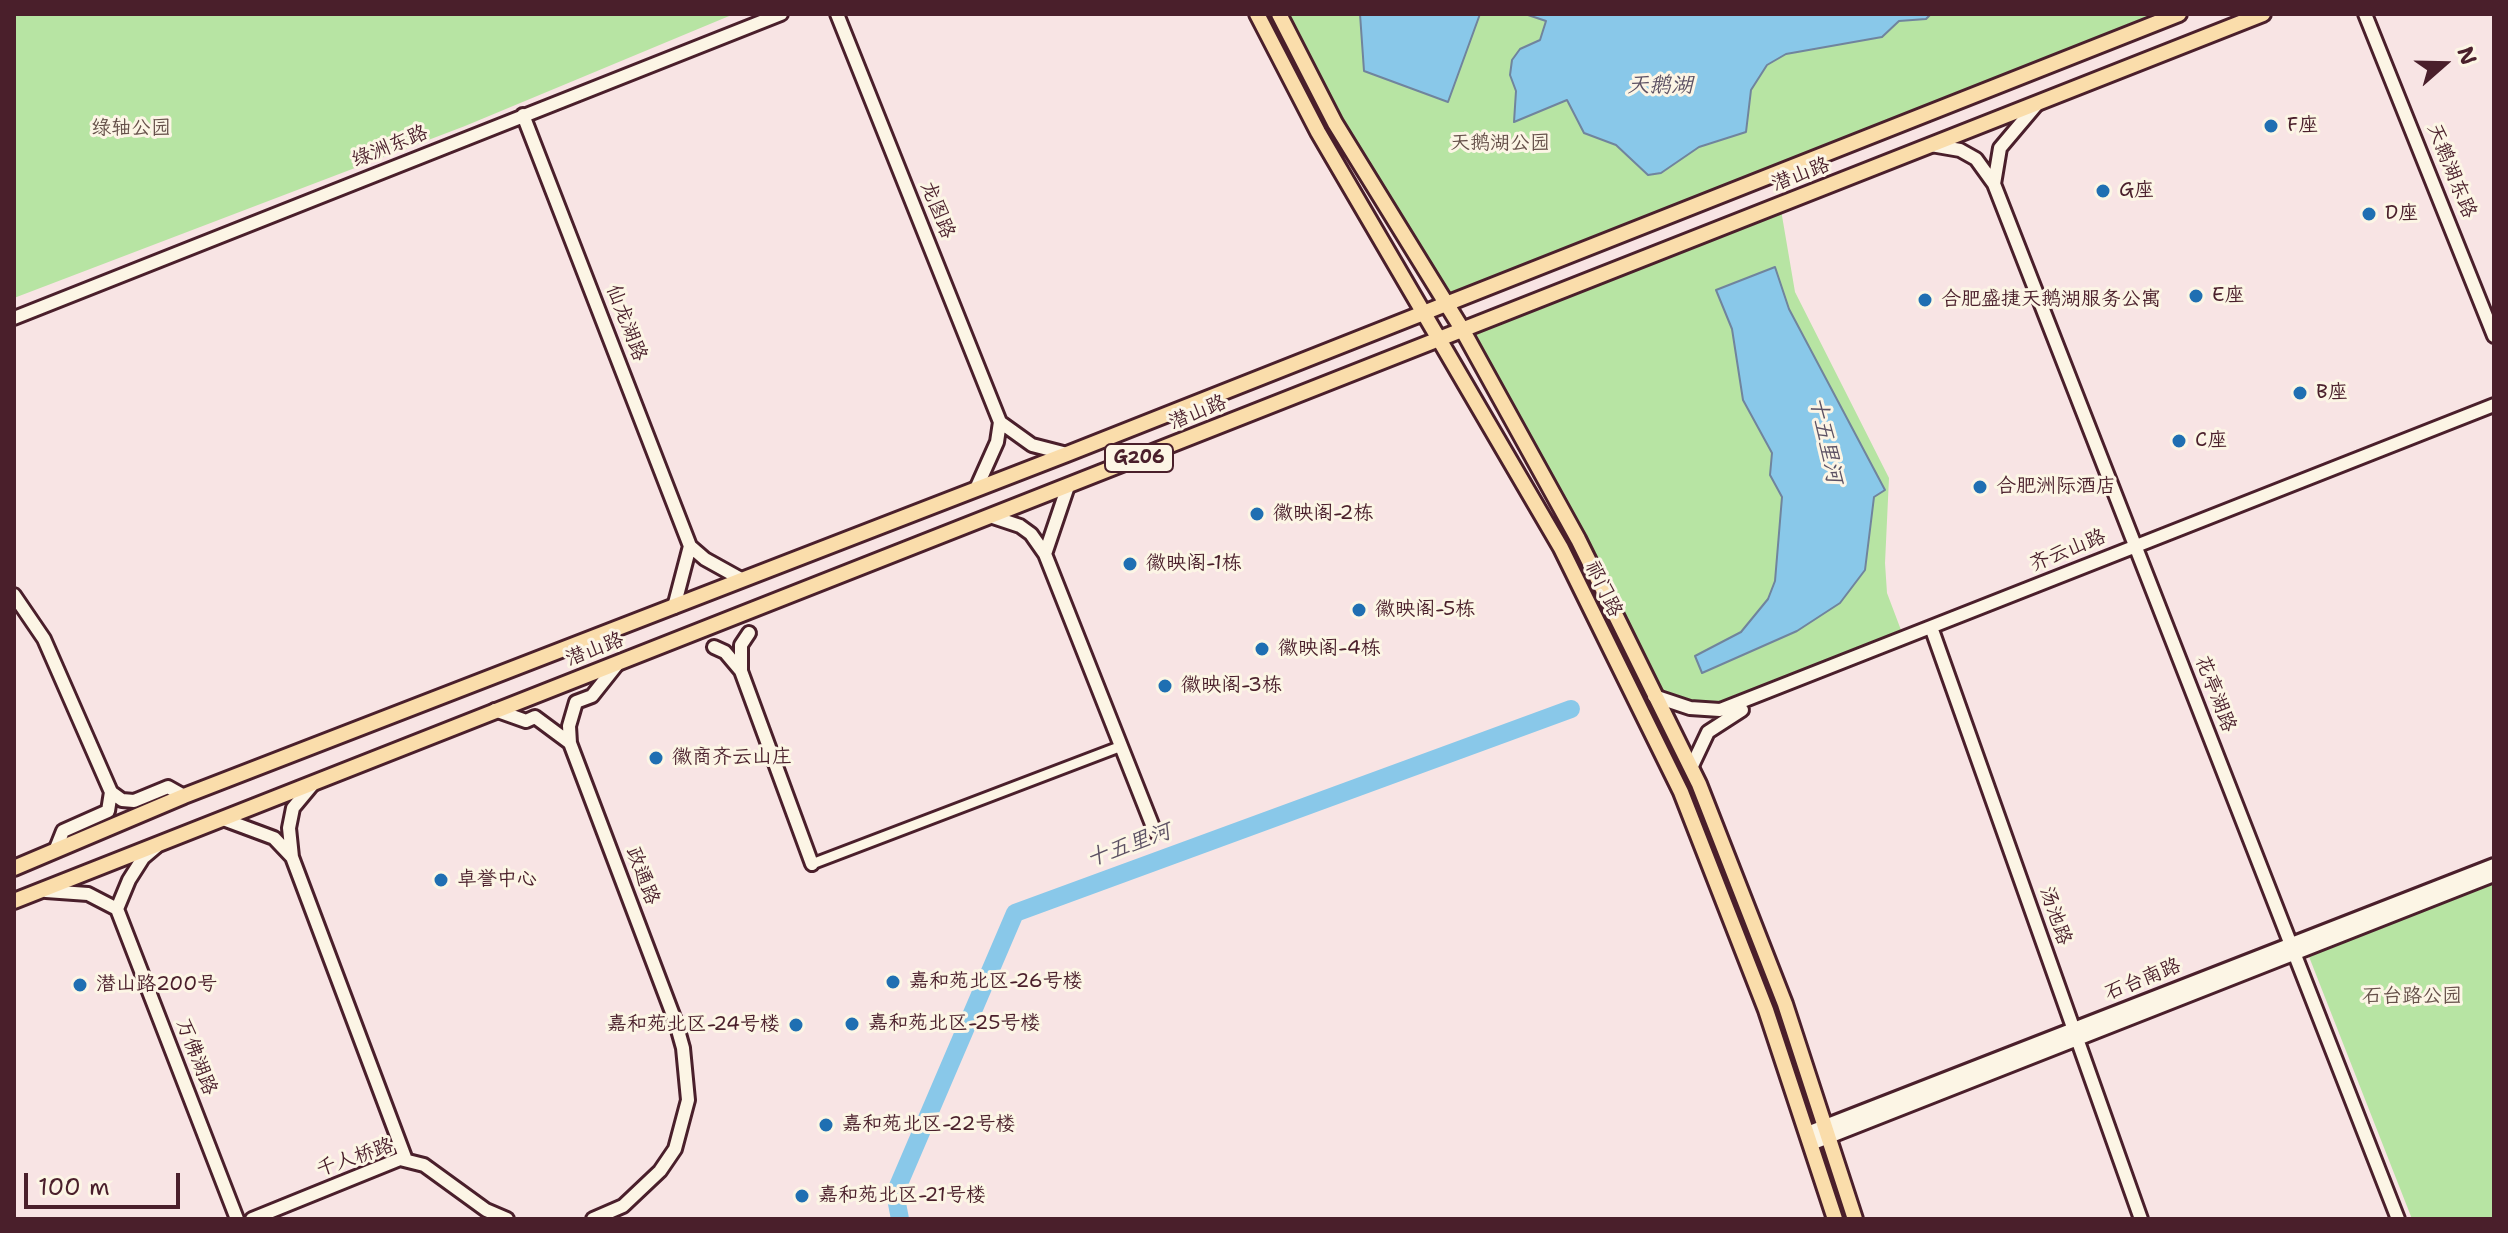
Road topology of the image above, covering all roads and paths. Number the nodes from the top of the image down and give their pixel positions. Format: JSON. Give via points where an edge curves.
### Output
{"nodes":[{"id":1,"x":781,"y":14,"type":"edge"},
{"id":2,"x":837,"y":14,"type":"edge"},
{"id":3,"x":1257,"y":14,"type":"edge"},
{"id":4,"x":1279,"y":14,"type":"edge"},
{"id":5,"x":2179,"y":14,"type":"edge"},
{"id":6,"x":2263,"y":14,"type":"edge"},
{"id":7,"x":2370,"y":16,"type":"edge"},
{"id":8,"x":2039,"y":102,"type":"junction"},
{"id":9,"x":523,"y":115,"type":"junction"},
{"id":10,"x":1931,"y":145,"type":"junction"},
{"id":11,"x":1994,"y":184,"type":"junction"},
{"id":12,"x":1446,"y":305,"type":"junction"},
{"id":13,"x":1425,"y":313,"type":"junction"},
{"id":14,"x":14,"y":318,"type":"edge"},
{"id":15,"x":1462,"y":329,"type":"junction"},
{"id":16,"x":2494,"y":336,"type":"edge"},
{"id":17,"x":1439,"y":338,"type":"junction"},
{"id":18,"x":2494,"y":405,"type":"edge"},
{"id":19,"x":2494,"y":414,"type":"edge"},
{"id":20,"x":1000,"y":422,"type":"junction"},
{"id":21,"x":1067,"y":454,"type":"junction"},
{"id":22,"x":1068,"y":486,"type":"junction"},
{"id":23,"x":976,"y":489,"type":"junction"},
{"id":24,"x":993,"y":517,"type":"junction"},
{"id":25,"x":690,"y":546,"type":"junction"},
{"id":26,"x":2137,"y":550,"type":"junction"},
{"id":27,"x":1045,"y":554,"type":"junction"},
{"id":28,"x":741,"y":579,"type":"junction"},
{"id":29,"x":14,"y":595,"type":"edge"},
{"id":30,"x":674,"y":607,"type":"junction"},
{"id":31,"x":1930,"y":632,"type":"junction"},
{"id":32,"x":749,"y":633,"type":"dead end"},
{"id":33,"x":714,"y":647,"type":"dead end"},
{"id":34,"x":619,"y":662,"type":"junction"},
{"id":35,"x":741,"y":671,"type":"junction"},
{"id":36,"x":1654,"y":696,"type":"junction"},
{"id":37,"x":495,"y":710,"type":"junction"},
{"id":38,"x":570,"y":743,"type":"junction"},
{"id":39,"x":1119,"y":747,"type":"junction"},
{"id":40,"x":1691,"y":768,"type":"junction"},
{"id":41,"x":313,"y":783,"type":"junction"},
{"id":42,"x":111,"y":792,"type":"junction"},
{"id":43,"x":184,"y":796,"type":"junction"},
{"id":44,"x":223,"y":819,"type":"junction"},
{"id":45,"x":1155,"y":832,"type":"dead end"},
{"id":46,"x":160,"y":844,"type":"junction"},
{"id":47,"x":55,"y":851,"type":"junction"},
{"id":48,"x":292,"y":857,"type":"junction"},
{"id":49,"x":812,"y":864,"type":"joint"},
{"id":50,"x":2494,"y":865,"type":"edge"},
{"id":51,"x":14,"y":868,"type":"edge"},
{"id":52,"x":2494,"y":875,"type":"edge"},
{"id":53,"x":39,"y":891,"type":"junction"},
{"id":54,"x":14,"y":901,"type":"edge"},
{"id":55,"x":117,"y":909,"type":"junction"},
{"id":56,"x":2292,"y":949,"type":"junction"},
{"id":57,"x":2072,"y":1035,"type":"junction"},
{"id":58,"x":1827,"y":1132,"type":"junction"},
{"id":59,"x":1809,"y":1139,"type":"junction"},
{"id":60,"x":406,"y":1160,"type":"junction"},
{"id":61,"x":237,"y":1219,"type":"edge"},
{"id":62,"x":252,"y":1219,"type":"edge"},
{"id":63,"x":507,"y":1219,"type":"edge"},
{"id":64,"x":593,"y":1219,"type":"edge"},
{"id":65,"x":1835,"y":1219,"type":"edge"},
{"id":66,"x":1855,"y":1219,"type":"edge"},
{"id":67,"x":2133,"y":1219,"type":"edge"},
{"id":68,"x":2141,"y":1219,"type":"edge"},
{"id":69,"x":2398,"y":1219,"type":"edge"}],
"edges":[{"from":1,"to":9,"type":"street","name":"绿洲东路"},
{"from":2,"to":20,"type":"street","name":"龙图路"},
{"from":3,"to":13,"type":"main road","name":"祁门路","via":[[1318,132]]},
{"from":4,"to":12,"type":"main road","name":"祁门路","via":[[1335,123]]},
{"from":5,"to":12,"type":"main road","name":"潜山路","number":"G206"},
{"from":6,"to":8,"type":"main road","name":"潜山路","number":"G206"},
{"from":7,"to":16,"type":"street","name":"天鹅湖东路"},
{"from":8,"to":10,"type":"main road","name":"潜山路","number":"G206"},
{"from":8,"to":11,"type":"street","via":[[2000,148]]},
{"from":9,"to":14,"type":"street","name":"绿洲东路"},
{"from":9,"to":25,"type":"street","name":"仙龙湖路"},
{"from":10,"to":11,"type":"street","name":"花亭湖路","via":[[1976,159]]},
{"from":10,"to":15,"type":"main road","name":"潜山路","number":"G206"},
{"from":11,"to":26,"type":"street","name":"花亭湖路"},
{"from":12,"to":13,"type":"main road","name":"潜山路","number":"G206"},
{"from":12,"to":15,"type":"main road","name":"祁门路"},
{"from":13,"to":17,"type":"main road","name":"祁门路"},
{"from":13,"to":21,"type":"main road","name":"潜山路","number":"G206"},
{"from":15,"to":17,"type":"main road","name":"潜山路","number":"G206"},
{"from":15,"to":36,"type":"main road","name":"祁门路","via":[[1578,539]]},
{"from":17,"to":22,"type":"main road","name":"潜山路","number":"G206"},
{"from":17,"to":59,"type":"main road","name":"祁门路","via":[[1561,548],[1681,792],[1766,1010]]},
{"from":18,"to":26,"type":"street","name":"齐云山路"},
{"from":19,"to":26,"type":"street"},
{"from":20,"to":21,"type":"street","via":[[1032,445]]},
{"from":20,"to":23,"type":"street"},
{"from":21,"to":23,"type":"main road","name":"潜山路","number":"G206"},
{"from":22,"to":24,"type":"main road","name":"潜山路","number":"G206"},
{"from":22,"to":27,"type":"street"},
{"from":23,"to":28,"type":"main road","name":"潜山路","number":"G206"},
{"from":24,"to":27,"type":"street","via":[[1020,526]]},
{"from":24,"to":34,"type":"main road","name":"潜山路","number":"G206"},
{"from":25,"to":28,"type":"street"},
{"from":25,"to":30,"type":"street"},
{"from":26,"to":31,"type":"street","name":"齐云山路"},
{"from":26,"to":56,"type":"street","name":"花亭湖路"},
{"from":27,"to":39,"type":"street"},
{"from":28,"to":30,"type":"main road","name":"潜山路","number":"G206"},
{"from":29,"to":42,"type":"street","via":[[44,639]]},
{"from":30,"to":43,"type":"main road","name":"潜山路","number":"G206"},
{"from":31,"to":36,"type":"street","name":"齐云山路","via":[[1720,710],[1690,708]]},
{"from":31,"to":40,"type":"street","via":[[1730,715],[1708,732]]},
{"from":31,"to":57,"type":"street","name":"汤池路"},
{"from":32,"to":35,"type":"street","via":[[741,645]]},
{"from":33,"to":35,"type":"street"},
{"from":34,"to":37,"type":"main road","name":"潜山路","number":"G206"},
{"from":34,"to":38,"type":"street","via":[[592,696],[576,702]]},
{"from":35,"to":49,"type":"street"},
{"from":36,"to":40,"type":"main road","name":"祁门路"},
{"from":37,"to":38,"type":"street","via":[[526,721],[535,717]]},
{"from":37,"to":41,"type":"main road","name":"潜山路","number":"G206"},
{"from":38,"to":64,"type":"street","name":"政通路","via":[[676,1023],[688,1100],[675,1149],[643,1190]]},
{"from":39,"to":45,"type":"street"},
{"from":39,"to":49,"type":"street"},
{"from":40,"to":58,"type":"main road","name":"祁门路","via":[[1785,1004]]},
{"from":41,"to":44,"type":"main road","name":"潜山路","number":"G206"},
{"from":41,"to":48,"type":"street","via":[[293,808]]},
{"from":42,"to":43,"type":"street","via":[[134,801],[168,787]]},
{"from":42,"to":47,"type":"street","via":[[108,811],[63,831]]},
{"from":43,"to":47,"type":"main road","name":"潜山路","number":"G206"},
{"from":44,"to":46,"type":"main road","name":"潜山路","number":"G206"},
{"from":44,"to":48,"type":"street","via":[[274,838]]},
{"from":46,"to":53,"type":"main road","name":"潜山路","number":"G206"},
{"from":46,"to":55,"type":"street","via":[[143,858]]},
{"from":47,"to":51,"type":"main road","name":"潜山路","number":"G206"},
{"from":48,"to":60,"type":"street"},
{"from":50,"to":56,"type":"street","name":"石台南路"},
{"from":52,"to":56,"type":"street","name":"石台南路"},
{"from":53,"to":54,"type":"main road","name":"潜山路","number":"G206"},
{"from":53,"to":55,"type":"street","via":[[88,894]]},
{"from":55,"to":61,"type":"street","name":"万佛湖路"},
{"from":56,"to":57,"type":"street","name":"石台南路"},
{"from":56,"to":69,"type":"street","name":"花亭湖路"},
{"from":57,"to":58,"type":"street","name":"石台南路"},
{"from":57,"to":67,"type":"street","name":"汤池路"},
{"from":57,"to":68,"type":"street","name":"汤池路"},
{"from":58,"to":59,"type":"street","name":"石台南路"},
{"from":58,"to":66,"type":"main road","name":"祁门路"},
{"from":59,"to":65,"type":"main road","name":"祁门路"},
{"from":60,"to":62,"type":"street","name":"千人桥路"},
{"from":60,"to":63,"type":"street","name":"千人桥路","via":[[424,1165]]}]}
